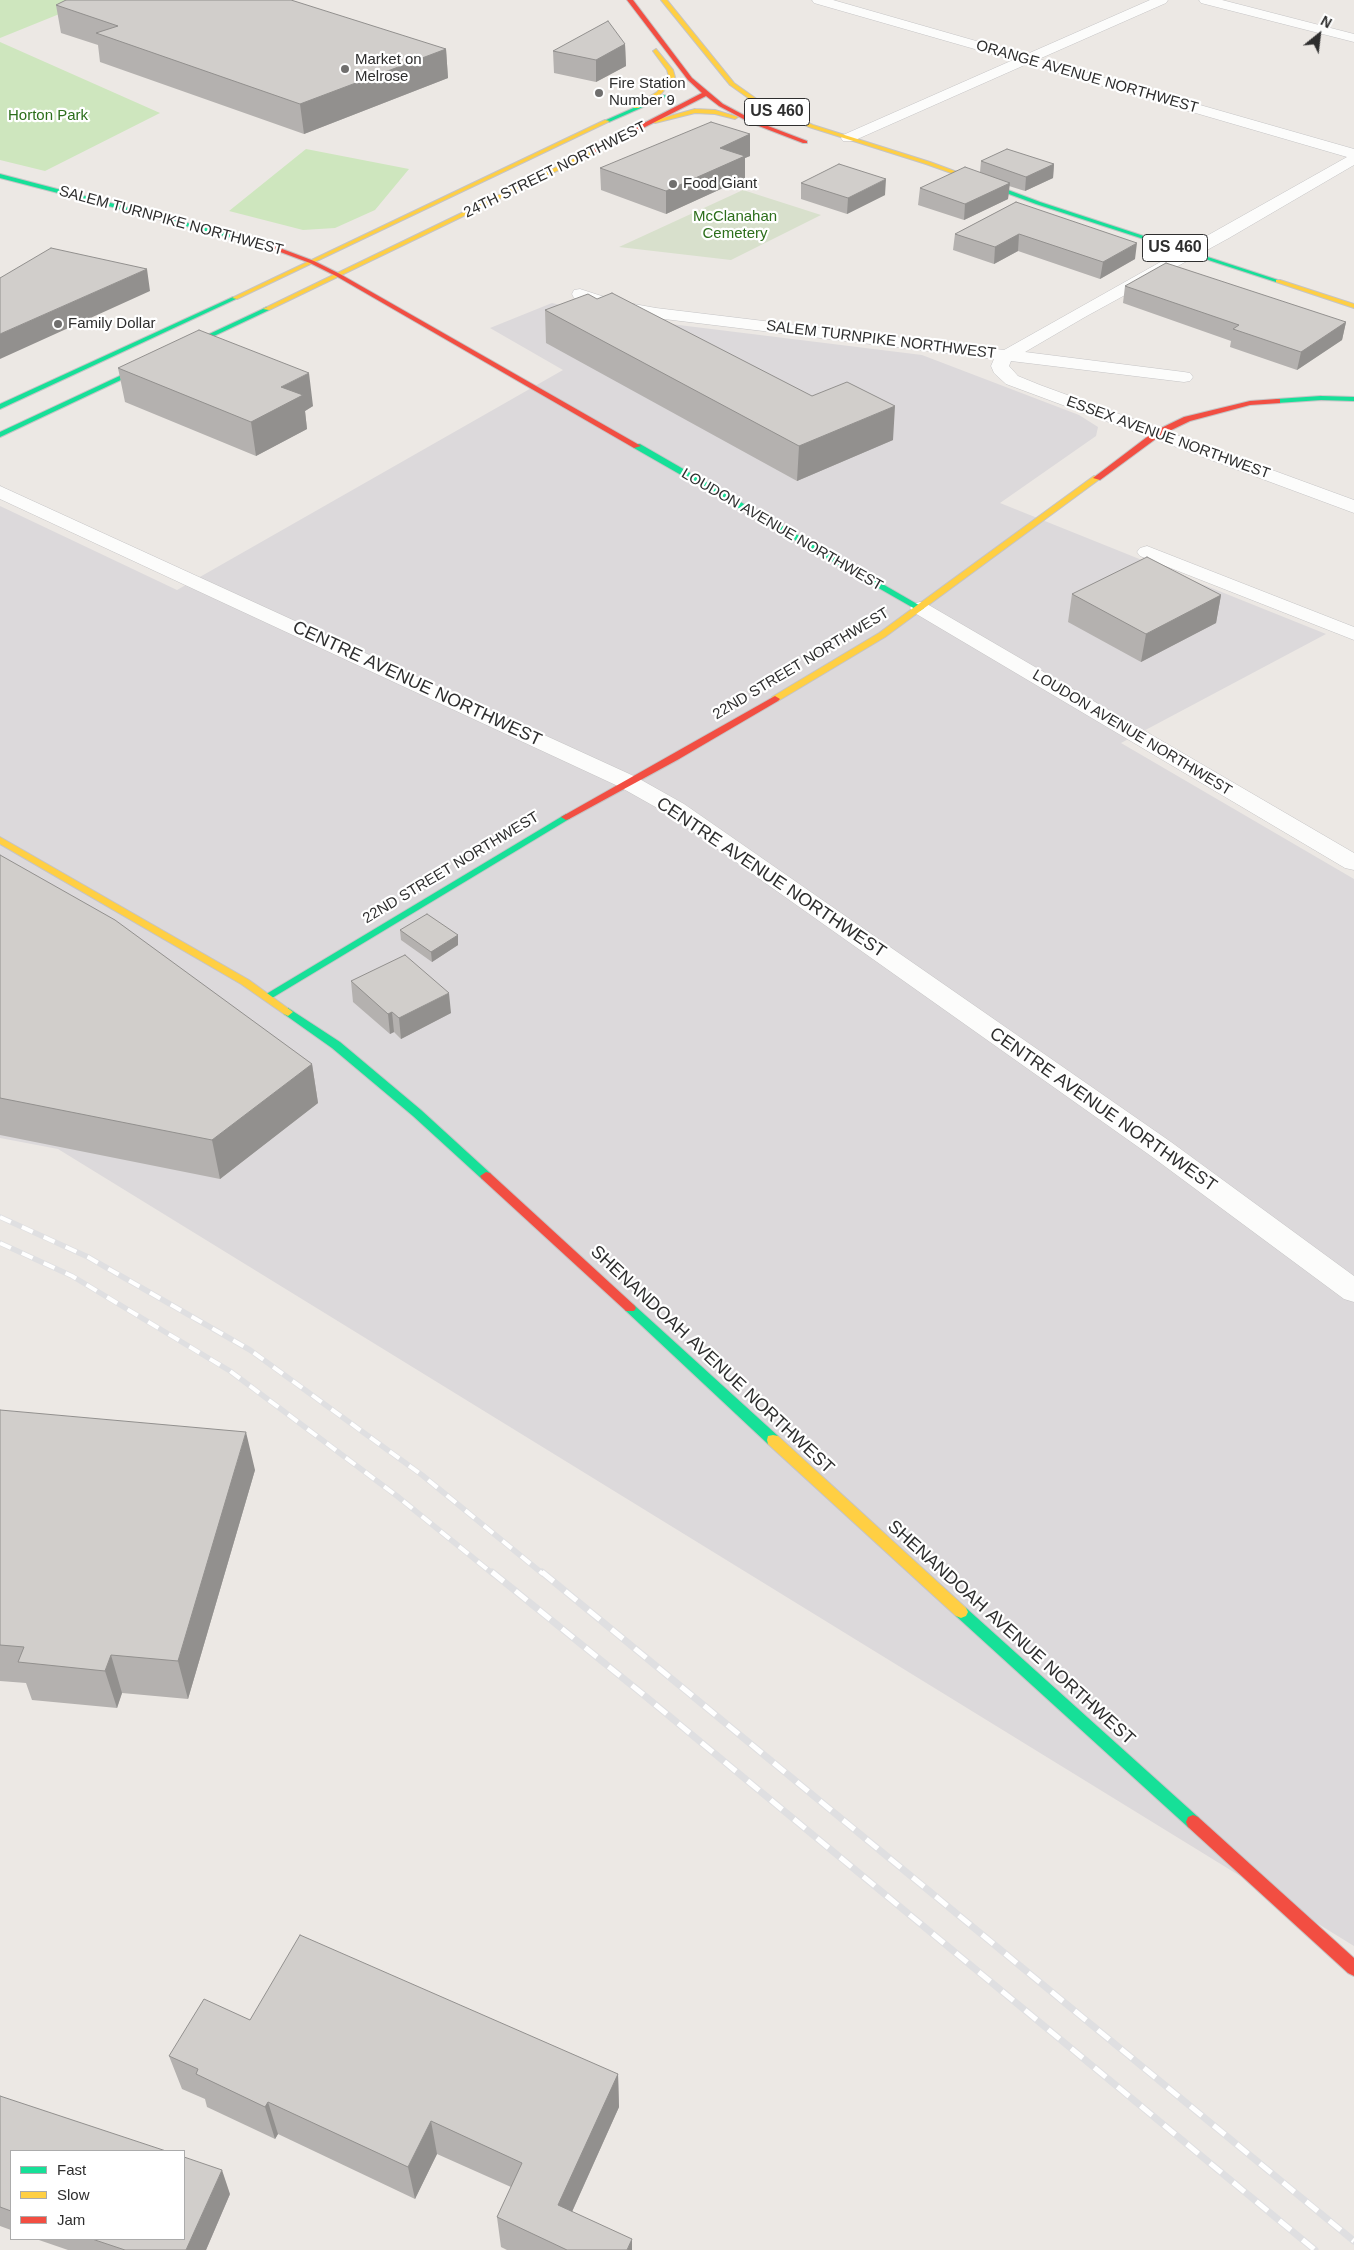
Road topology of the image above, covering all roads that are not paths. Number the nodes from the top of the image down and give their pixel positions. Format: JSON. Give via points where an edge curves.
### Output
{"nodes":[{"id":1,"x":630,"y":0,"type":"edge"},
{"id":2,"x":664,"y":0,"type":"edge"},
{"id":3,"x":819,"y":0,"type":"edge"},
{"id":4,"x":1161,"y":0,"type":"edge"},
{"id":5,"x":1206,"y":0,"type":"edge"},
{"id":6,"x":642,"y":17,"type":"junction"},
{"id":7,"x":1354,"y":38,"type":"edge"},
{"id":8,"x":1025,"y":59,"type":"junction"},
{"id":9,"x":717,"y":66,"type":"junction"},
{"id":10,"x":706,"y":93,"type":"junction"},
{"id":11,"x":636,"y":107,"type":"junction"},
{"id":12,"x":655,"y":121,"type":"junction"},
{"id":13,"x":753,"y":122,"type":"junction"},
{"id":14,"x":848,"y":138,"type":"junction"},
{"id":15,"x":818,"y":146,"type":"dead end"},
{"id":16,"x":1354,"y":154,"type":"edge"},
{"id":17,"x":1354,"y":159,"type":"edge"},
{"id":18,"x":908,"y":169,"type":"dead end"},
{"id":19,"x":0,"y":176,"type":"edge"},
{"id":20,"x":996,"y":188,"type":"junction"},
{"id":21,"x":1190,"y":252,"type":"junction"},
{"id":22,"x":312,"y":262,"type":"junction"},
{"id":23,"x":338,"y":275,"type":"junction"},
{"id":24,"x":580,"y":294,"type":"dead end"},
{"id":25,"x":1354,"y":306,"type":"edge"},
{"id":26,"x":1008,"y":355,"type":"junction"},
{"id":27,"x":1184,"y":377,"type":"dead end"},
{"id":28,"x":1354,"y":399,"type":"edge"},
{"id":29,"x":0,"y":407,"type":"edge"},
{"id":30,"x":1158,"y":433,"type":"junction"},
{"id":31,"x":0,"y":435,"type":"edge"},
{"id":32,"x":0,"y":492,"type":"edge"},
{"id":33,"x":1354,"y":507,"type":"edge"},
{"id":34,"x":1147,"y":552,"type":"dead end"},
{"id":35,"x":920,"y":608,"type":"junction"},
{"id":36,"x":1354,"y":634,"type":"edge"},
{"id":37,"x":628,"y":782,"type":"junction"},
{"id":38,"x":0,"y":840,"type":"edge"},
{"id":39,"x":1354,"y":863,"type":"edge"},
{"id":40,"x":268,"y":996,"type":"junction"},
{"id":41,"x":1354,"y":1291,"type":"edge"},
{"id":42,"x":1354,"y":1968,"type":"edge"}],
"edges":[{"from":1,"to":6,"type":"main road","number":"US 460"},
{"from":2,"to":9,"type":"main road","number":"US 460"},
{"from":3,"to":8,"type":"street","name":"ORANGE AVENUE NORTHWEST"},
{"from":4,"to":8,"type":"street"},
{"from":5,"to":7,"type":"street"},
{"from":6,"to":10,"type":"main road","number":"US 460","via":[[690,78]]},
{"from":6,"to":11,"type":"main road","via":[[636,28],[657,52],[672,77],[660,93]]},
{"from":8,"to":14,"type":"street"},
{"from":8,"to":16,"type":"street","name":"ORANGE AVENUE NORTHWEST"},
{"from":9,"to":10,"type":"main road","via":[[718,79]]},
{"from":9,"to":14,"type":"main road","number":"US 460","via":[[732,84],[756,101],[804,123]]},
{"from":10,"to":11,"type":"main road","name":"24TH STREET NORTHWEST","via":[[679,93]]},
{"from":10,"to":12,"type":"main road","name":"24TH STREET NORTHWEST"},
{"from":10,"to":13,"type":"main road","number":"US 460"},
{"from":10,"to":14,"type":"main road","via":[[738,100],[808,133]]},
{"from":11,"to":22,"type":"main road","name":"24TH STREET NORTHWEST"},
{"from":12,"to":13,"type":"main road","via":[[695,112],[726,114]]},
{"from":12,"to":23,"type":"main road","name":"24TH STREET NORTHWEST"},
{"from":13,"to":15,"type":"main road","number":"US 460"},
{"from":14,"to":20,"type":"main road","number":"US 460"},
{"from":17,"to":21,"type":"street"},
{"from":18,"to":20,"type":"main road","number":"US 460"},
{"from":19,"to":22,"type":"main road","name":"SALEM TURNPIKE NORTHWEST","via":[[270,246]]},
{"from":20,"to":21,"type":"main road","number":"US 460"},
{"from":21,"to":25,"type":"main road","number":"US 460"},
{"from":21,"to":26,"type":"street"},
{"from":22,"to":23,"type":"main road","name":"SALEM TURNPIKE NORTHWEST"},
{"from":22,"to":29,"type":"main road","name":"24TH STREET NORTHWEST"},
{"from":23,"to":31,"type":"main road","name":"24TH STREET NORTHWEST"},
{"from":23,"to":35,"type":"main road","name":"LOUDON AVENUE NORTHWEST"},
{"from":24,"to":26,"type":"street","name":"SALEM TURNPIKE NORTHWEST","via":[[614,306],[656,313]]},
{"from":26,"to":27,"type":"street","name":"SALEM TURNPIKE NORTHWEST"},
{"from":26,"to":30,"type":"street","name":"ESSEX AVENUE NORTHWEST","via":[[1000,366],[1012,380]]},
{"from":28,"to":30,"type":"main road","name":"22ND STREET NORTHWEST","via":[[1321,398],[1250,404],[1188,420]]},
{"from":30,"to":33,"type":"street","name":"ESSEX AVENUE NORTHWEST"},
{"from":30,"to":35,"type":"main road","name":"22ND STREET NORTHWEST"},
{"from":32,"to":37,"type":"street","name":"CENTRE AVENUE NORTHWEST"},
{"from":34,"to":36,"type":"street"},
{"from":35,"to":37,"type":"main road","name":"22ND STREET NORTHWEST","via":[[873,640]]},
{"from":35,"to":39,"type":"street","name":"LOUDON AVENUE NORTHWEST"},
{"from":37,"to":40,"type":"main road","name":"22ND STREET NORTHWEST"},
{"from":37,"to":41,"type":"street","name":"CENTRE AVENUE NORTHWEST","via":[[676,809],[1161,1149]]},
{"from":38,"to":40,"type":"main road","name":"SHENANDOAH AVENUE NORTHWEST"},
{"from":40,"to":42,"type":"main road","name":"SHENANDOAH AVENUE NORTHWEST","via":[[336,1045],[417,1113]]}]}
